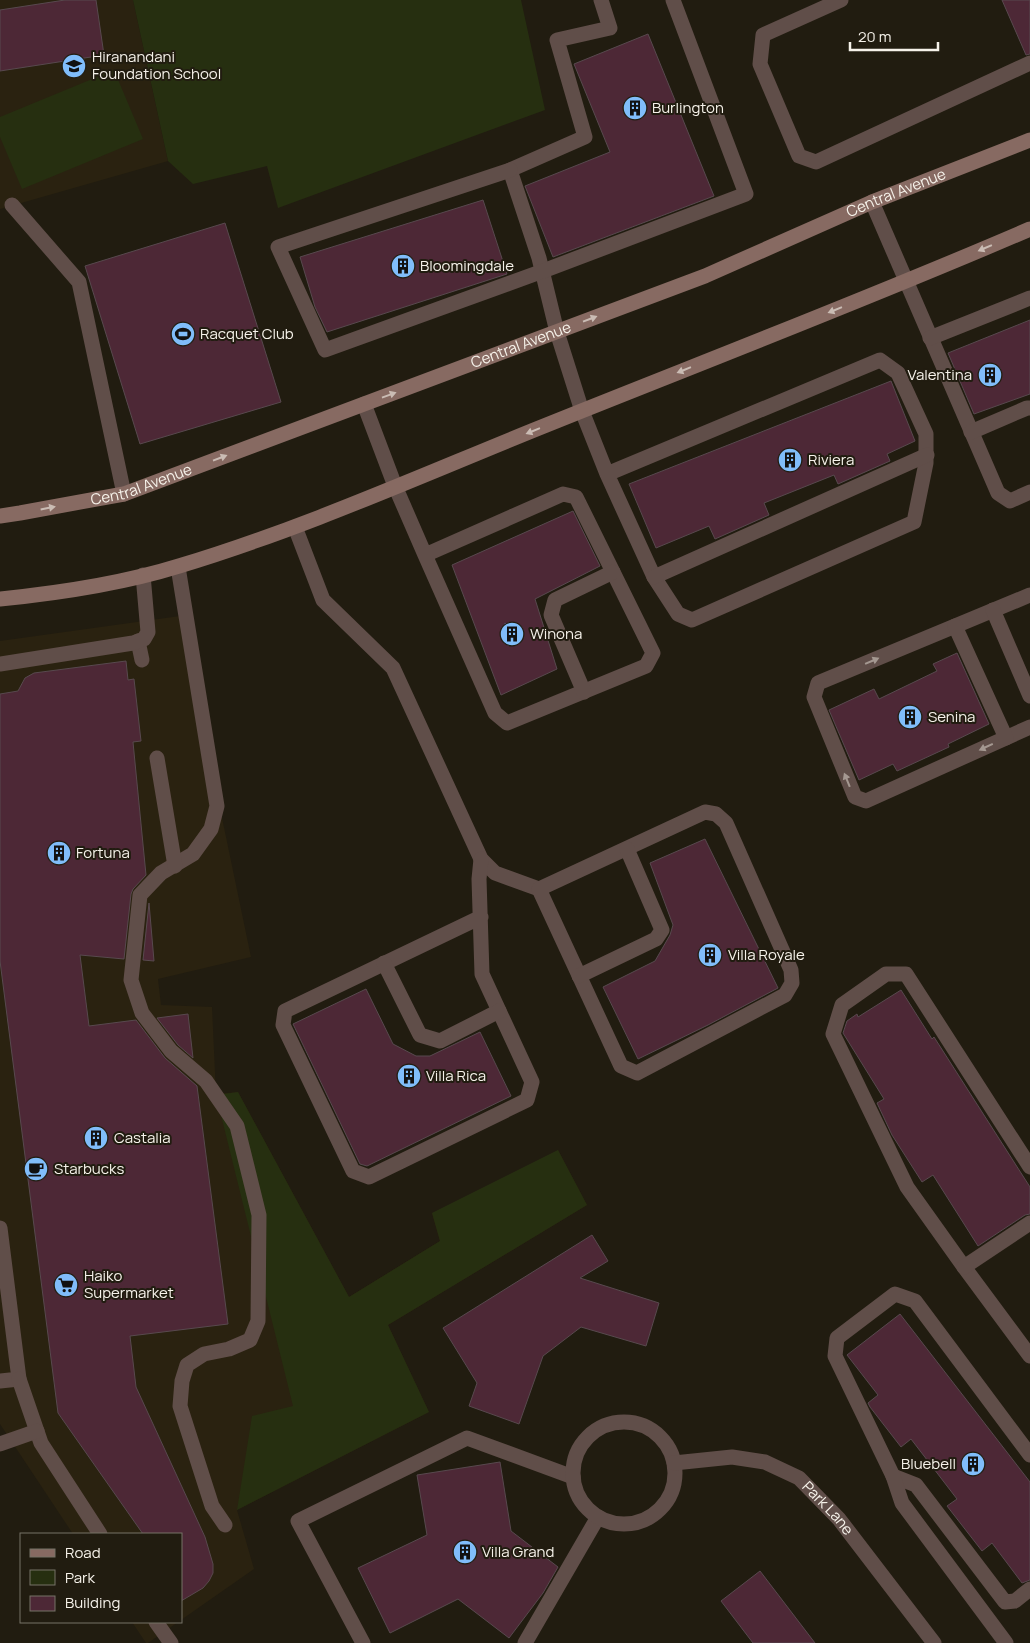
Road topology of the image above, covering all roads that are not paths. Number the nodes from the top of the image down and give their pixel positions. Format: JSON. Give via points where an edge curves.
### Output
{"nodes":[{"id":1,"x":601,"y":0,"type":"edge"},
{"id":2,"x":673,"y":0,"type":"edge"},
{"id":3,"x":842,"y":0,"type":"edge"},
{"id":4,"x":1030,"y":63,"type":"edge"},
{"id":5,"x":1030,"y":140,"type":"edge"},
{"id":6,"x":510,"y":170,"type":"junction"},
{"id":7,"x":872,"y":202,"type":"junction"},
{"id":8,"x":12,"y":205,"type":"dead end"},
{"id":9,"x":1030,"y":229,"type":"edge"},
{"id":10,"x":543,"y":271,"type":"junction"},
{"id":11,"x":906,"y":282,"type":"junction"},
{"id":12,"x":1030,"y":298,"type":"edge"},
{"id":13,"x":557,"y":332,"type":"junction"},
{"id":14,"x":930,"y":338,"type":"junction"},
{"id":15,"x":364,"y":404,"type":"junction"},
{"id":16,"x":1030,"y":408,"type":"edge"},
{"id":17,"x":582,"y":411,"type":"junction"},
{"id":18,"x":971,"y":432,"type":"junction"},
{"id":19,"x":927,"y":455,"type":"junction"},
{"id":20,"x":607,"y":474,"type":"junction"},
{"id":21,"x":395,"y":486,"type":"junction"},
{"id":22,"x":1030,"y":492,"type":"edge"},
{"id":23,"x":124,"y":494,"type":"junction"},
{"id":24,"x":0,"y":516,"type":"edge"},
{"id":25,"x":295,"y":527,"type":"junction"},
{"id":26,"x":425,"y":555,"type":"junction"},
{"id":27,"x":178,"y":567,"type":"junction"},
{"id":28,"x":613,"y":572,"type":"junction"},
{"id":29,"x":143,"y":575,"type":"junction"},
{"id":30,"x":654,"y":577,"type":"junction"},
{"id":31,"x":1030,"y":595,"type":"edge"},
{"id":32,"x":0,"y":600,"type":"edge"},
{"id":33,"x":993,"y":610,"type":"junction"},
{"id":34,"x":955,"y":626,"type":"junction"},
{"id":35,"x":138,"y":641,"type":"junction"},
{"id":36,"x":142,"y":660,"type":"dead end"},
{"id":37,"x":0,"y":664,"type":"edge"},
{"id":38,"x":584,"y":692,"type":"junction"},
{"id":39,"x":1030,"y":696,"type":"edge"},
{"id":40,"x":1030,"y":727,"type":"edge"},
{"id":41,"x":1006,"y":738,"type":"junction"},
{"id":42,"x":157,"y":758,"type":"dead end"},
{"id":43,"x":627,"y":848,"type":"junction"},
{"id":44,"x":481,"y":859,"type":"junction"},
{"id":45,"x":175,"y":866,"type":"junction"},
{"id":46,"x":539,"y":889,"type":"junction"},
{"id":47,"x":480,"y":916,"type":"junction"},
{"id":48,"x":384,"y":963,"type":"junction"},
{"id":49,"x":579,"y":976,"type":"junction"},
{"id":50,"x":499,"y":1011,"type":"junction"},
{"id":51,"x":1030,"y":1167,"type":"edge"},
{"id":52,"x":1030,"y":1223,"type":"edge"},
{"id":53,"x":0,"y":1228,"type":"edge"},
{"id":54,"x":964,"y":1267,"type":"junction"},
{"id":55,"x":1030,"y":1356,"type":"edge"},
{"id":56,"x":19,"y":1379,"type":"junction"},
{"id":57,"x":0,"y":1381,"type":"edge"},
{"id":58,"x":37,"y":1431,"type":"junction"},
{"id":59,"x":0,"y":1444,"type":"edge"},
{"id":60,"x":1030,"y":1454,"type":"edge"},
{"id":61,"x":674,"y":1463,"type":"junction"},
{"id":62,"x":893,"y":1476,"type":"junction"},
{"id":63,"x":573,"y":1477,"type":"junction"},
{"id":64,"x":598,"y":1517,"type":"junction"},
{"id":65,"x":225,"y":1525,"type":"dead end"},
{"id":66,"x":99,"y":1533,"type":"edge"},
{"id":67,"x":1030,"y":1589,"type":"edge"},
{"id":68,"x":157,"y":1623,"type":"edge"},
{"id":69,"x":170,"y":1643,"type":"edge"},
{"id":70,"x":363,"y":1643,"type":"edge"},
{"id":71,"x":525,"y":1643,"type":"edge"},
{"id":72,"x":934,"y":1643,"type":"edge"},
{"id":73,"x":1006,"y":1643,"type":"edge"}],
"edges":[{"from":1,"to":6,"type":"street","via":[[610,28],[556,40],[585,137]]},
{"from":2,"to":10,"type":"street","via":[[746,194]]},
{"from":3,"to":4,"type":"street","via":[[763,35],[760,64],[798,156],[816,162]]},
{"from":5,"to":7,"type":"main road","name":"Central Avenue"},
{"from":6,"to":10,"type":"street"},
{"from":6,"to":10,"type":"street","via":[[278,247],[326,350]]},
{"from":7,"to":11,"type":"street"},
{"from":13,"to":7,"type":"main road","name":"Central Avenue","one_way":true,"via":[[705,276]]},
{"from":8,"to":23,"type":"street","via":[[79,282]]},
{"from":9,"to":11,"type":"main road","one_way":true},
{"from":10,"to":13,"type":"street"},
{"from":11,"to":14,"type":"street"},
{"from":11,"to":17,"type":"main road","one_way":true},
{"from":12,"to":14,"type":"street"},
{"from":15,"to":13,"type":"main road","name":"Central Avenue","one_way":true},
{"from":13,"to":17,"type":"street"},
{"from":14,"to":18,"type":"street"},
{"from":15,"to":21,"type":"street"},
{"from":23,"to":15,"type":"main road","name":"Central Avenue","one_way":true},
{"from":16,"to":18,"type":"street"},
{"from":17,"to":20,"type":"street"},
{"from":17,"to":21,"type":"main road","one_way":true},
{"from":18,"to":22,"type":"street","via":[[998,494],[1010,501]]},
{"from":19,"to":20,"type":"street","via":[[926,434],[898,373],[880,360]]},
{"from":19,"to":30,"type":"street"},
{"from":19,"to":30,"type":"street","via":[[914,522],[692,620],[678,614]]},
{"from":20,"to":30,"type":"street"},
{"from":21,"to":25,"type":"main road"},
{"from":21,"to":26,"type":"street"},
{"from":24,"to":23,"type":"main road","name":"Central Avenue","one_way":true},
{"from":25,"to":27,"type":"main road"},
{"from":25,"to":44,"type":"street","via":[[323,600],[393,668]]},
{"from":26,"to":28,"type":"street","via":[[563,494],[576,498]]},
{"from":26,"to":38,"type":"street","via":[[495,714],[508,723]]},
{"from":27,"to":29,"type":"main road"},
{"from":27,"to":45,"type":"street","via":[[217,806],[211,829],[194,854]]},
{"from":28,"to":38,"type":"street","via":[[555,600],[551,615]]},
{"from":28,"to":38,"type":"street","via":[[653,653],[646,666]]},
{"from":29,"to":32,"type":"main road","via":[[60,593]]},
{"from":29,"to":35,"type":"street","via":[[148,632],[144,639]]},
{"from":31,"to":33,"type":"street"},
{"from":33,"to":34,"type":"street"},
{"from":33,"to":39,"type":"street"},
{"from":34,"to":41,"type":"street"},
{"from":41,"to":34,"type":"street","one_way":true,"via":[[866,801],[855,798],[814,697],[818,683]]},
{"from":35,"to":36,"type":"street"},
{"from":35,"to":37,"type":"street"},
{"from":40,"to":41,"type":"street"},
{"from":42,"to":45,"type":"street"},
{"from":43,"to":46,"type":"street"},
{"from":43,"to":49,"type":"street","via":[[662,930],[656,939]]},
{"from":43,"to":49,"type":"street","via":[[705,812],[716,814],[726,823],[791,970],[792,983],[785,995],[637,1073],[621,1066]]},
{"from":44,"to":46,"type":"street","via":[[495,873]]},
{"from":44,"to":47,"type":"street"},
{"from":45,"to":65,"type":"street","via":[[161,873],[140,895],[131,980],[142,1013],[171,1051],[206,1081],[237,1126],[259,1215],[258,1321],[250,1340],[204,1354],[188,1365],[182,1381],[180,1406],[212,1506]]},
{"from":46,"to":49,"type":"street"},
{"from":47,"to":48,"type":"street"},
{"from":47,"to":50,"type":"street","via":[[482,974]]},
{"from":48,"to":50,"type":"street","via":[[420,1035],[440,1041]]},
{"from":48,"to":50,"type":"street","via":[[285,1011],[283,1026],[353,1171],[369,1177],[527,1100],[532,1082]]},
{"from":51,"to":54,"type":"street","via":[[906,974],[886,974],[842,1005],[833,1034],[908,1186]]},
{"from":52,"to":54,"type":"street"},
{"from":53,"to":56,"type":"street"},
{"from":54,"to":55,"type":"street"},
{"from":56,"to":57,"type":"street"},
{"from":56,"to":58,"type":"street"},
{"from":58,"to":59,"type":"street"},
{"from":58,"to":66,"type":"street","via":[[41,1443]]},
{"from":60,"to":62,"type":"street","via":[[915,1301],[896,1294],[837,1338],[835,1356]]},
{"from":61,"to":63,"type":"street","via":[[667,1445],[653,1431],[636,1423],[616,1422],[598,1428],[583,1441],[575,1458]]},
{"from":61,"to":64,"type":"street","via":[[674,1483],[667,1500],[654,1514],[636,1523],[616,1524]]},
{"from":61,"to":72,"type":"street","name":"Park Lane","via":[[732,1457],[765,1462],[799,1478],[838,1519]]},
{"from":62,"to":67,"type":"street","via":[[916,1485],[1005,1602],[1015,1601]]},
{"from":62,"to":73,"type":"street","via":[[902,1502]]},
{"from":63,"to":64,"type":"street","via":[[585,1506]]},
{"from":63,"to":70,"type":"street","via":[[467,1438],[298,1521]]},
{"from":64,"to":71,"type":"street"},
{"from":68,"to":69,"type":"street"}]}
